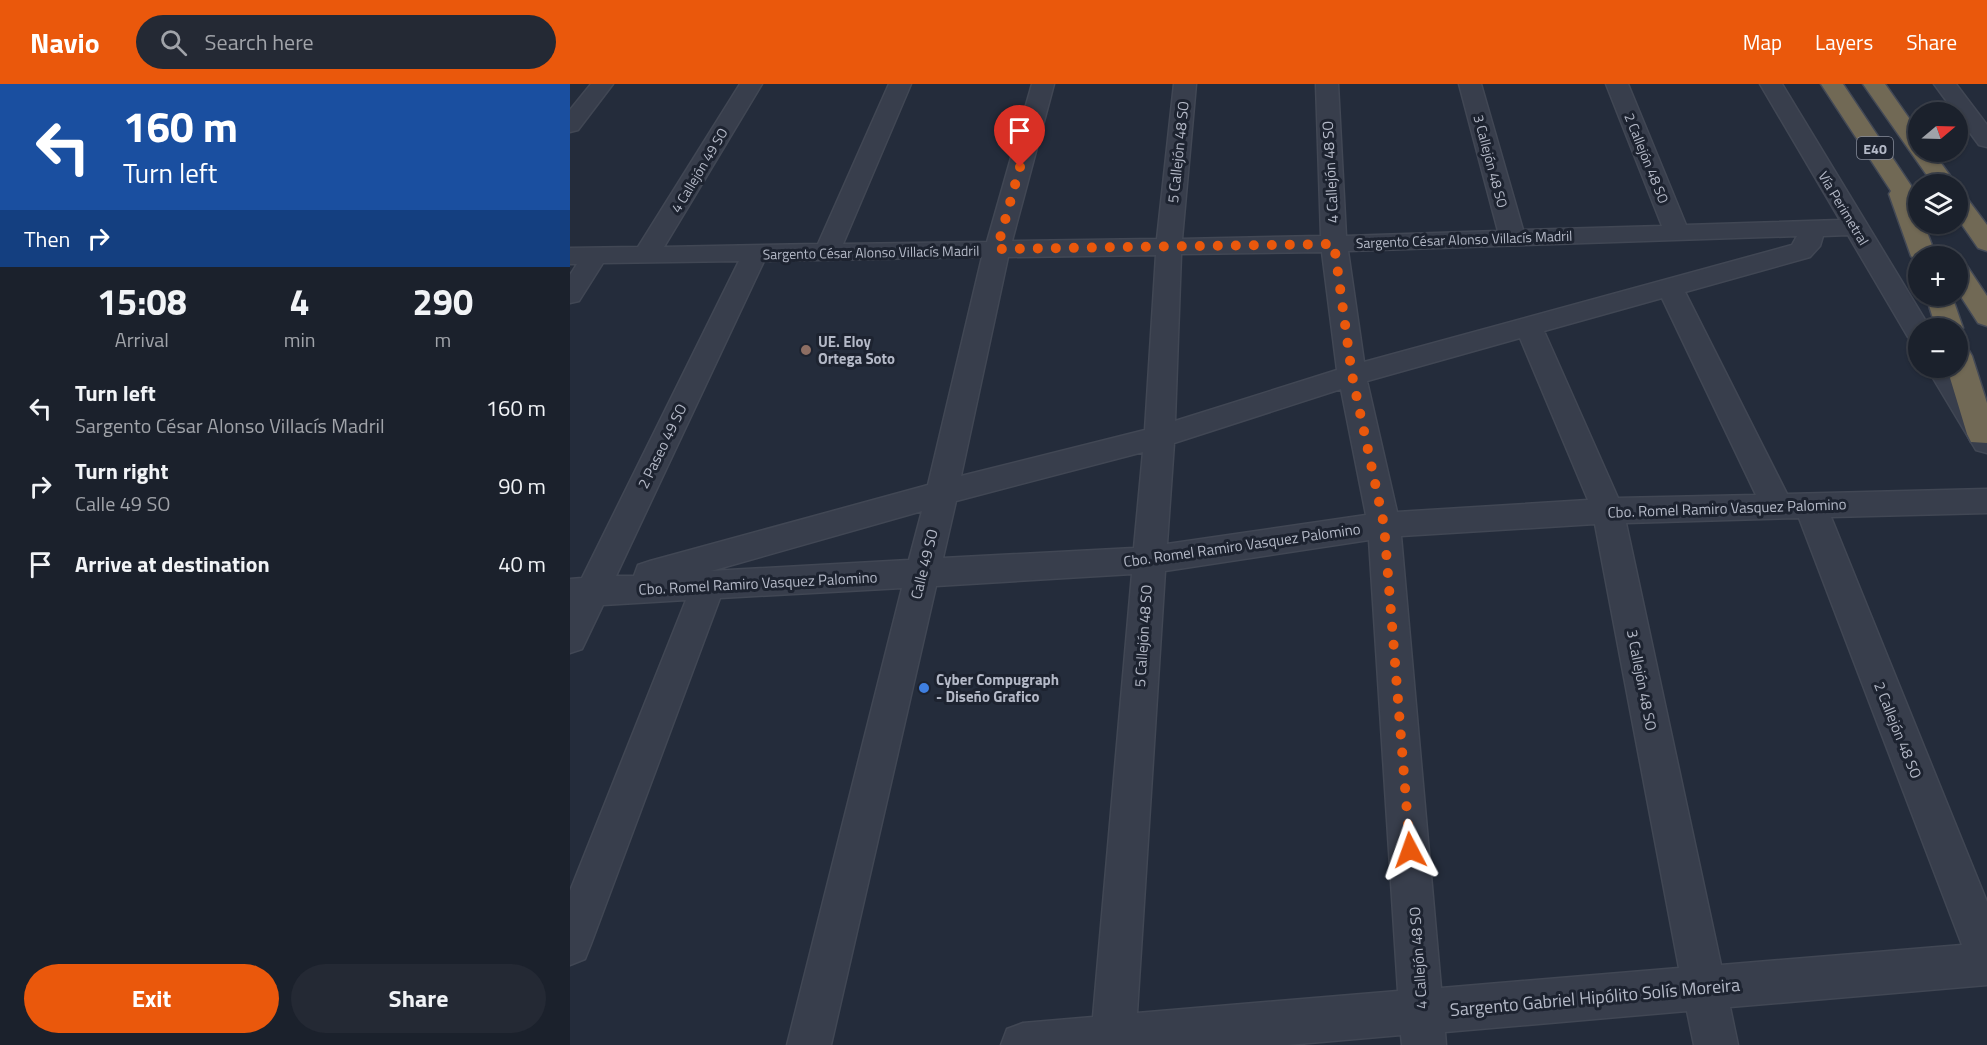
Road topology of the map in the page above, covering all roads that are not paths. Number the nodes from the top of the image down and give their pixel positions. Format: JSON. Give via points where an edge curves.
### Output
{"nodes":[{"id":1,"x":602,"y":84,"type":"edge"},
{"id":2,"x":751,"y":84,"type":"edge"},
{"id":3,"x":900,"y":84,"type":"edge"},
{"id":4,"x":1043,"y":84,"type":"edge"},
{"id":5,"x":1185,"y":84,"type":"edge"},
{"id":6,"x":1327,"y":84,"type":"edge"},
{"id":7,"x":1470,"y":84,"type":"edge"},
{"id":8,"x":1617,"y":84,"type":"edge"},
{"id":9,"x":1771,"y":84,"type":"edge"},
{"id":10,"x":1832,"y":84,"type":"edge"},
{"id":11,"x":1874,"y":84,"type":"edge"},
{"id":12,"x":1948,"y":88,"type":"edge"},
{"id":13,"x":1978,"y":97,"type":"dead end"},
{"id":14,"x":570,"y":126,"type":"edge"},
{"id":15,"x":1908,"y":133,"type":"edge"},
{"id":16,"x":1987,"y":140,"type":"edge"},
{"id":17,"x":1894,"y":175,"type":"junction"},
{"id":18,"x":1908,"y":197,"type":"edge"},
{"id":19,"x":1968,"y":216,"type":"edge"},
{"id":20,"x":1855,"y":227,"type":"junction"},
{"id":21,"x":1812,"y":229,"type":"junction"},
{"id":22,"x":1677,"y":233,"type":"junction"},
{"id":23,"x":1512,"y":237,"type":"junction"},
{"id":24,"x":1987,"y":243,"type":"edge"},
{"id":25,"x":1334,"y":244,"type":"junction"},
{"id":26,"x":1920,"y":246,"type":"edge"},
{"id":27,"x":1169,"y":247,"type":"junction"},
{"id":28,"x":997,"y":249,"type":"junction"},
{"id":29,"x":827,"y":253,"type":"junction"},
{"id":30,"x":755,"y":254,"type":"junction"},
{"id":31,"x":646,"y":255,"type":"junction"},
{"id":32,"x":582,"y":256,"type":"edge"},
{"id":33,"x":1670,"y":288,"type":"junction"},
{"id":34,"x":1968,"y":288,"type":"edge"},
{"id":35,"x":570,"y":295,"type":"edge"},
{"id":36,"x":1987,"y":317,"type":"edge"},
{"id":37,"x":1910,"y":318,"type":"edge"},
{"id":38,"x":1529,"y":327,"type":"junction"},
{"id":39,"x":1352,"y":375,"type":"junction"},
{"id":40,"x":1947,"y":378,"type":"edge"},
{"id":41,"x":1965,"y":378,"type":"edge"},
{"id":42,"x":1159,"y":437,"type":"junction"},
{"id":43,"x":1985,"y":438,"type":"edge"},
{"id":44,"x":942,"y":493,"type":"junction"},
{"id":45,"x":1987,"y":501,"type":"edge"},
{"id":46,"x":1793,"y":506,"type":"junction"},
{"id":47,"x":1608,"y":511,"type":"junction"},
{"id":48,"x":1384,"y":525,"type":"junction"},
{"id":49,"x":1149,"y":560,"type":"junction"},
{"id":50,"x":922,"y":574,"type":"junction"},
{"id":51,"x":708,"y":586,"type":"junction"},
{"id":52,"x":580,"y":593,"type":"edge"},
{"id":53,"x":570,"y":638,"type":"edge"},
{"id":54,"x":570,"y":944,"type":"edge"},
{"id":55,"x":1987,"y":956,"type":"edge"},
{"id":56,"x":1987,"y":964,"type":"edge"},
{"id":57,"x":1704,"y":988,"type":"junction"},
{"id":58,"x":1423,"y":1029,"type":"edge"},
{"id":59,"x":1113,"y":1041,"type":"edge"},
{"id":60,"x":809,"y":1045,"type":"edge"},
{"id":61,"x":1023,"y":1045,"type":"edge"},
{"id":62,"x":1716,"y":1045,"type":"edge"}],
"edges":[{"from":1,"to":14,"type":"street"},
{"from":2,"to":31,"type":"street","name":"4 Callejón 49 SO"},
{"from":3,"to":29,"type":"street"},
{"from":4,"to":28,"type":"street","name":"Calle 49 SO"},
{"from":5,"to":27,"type":"street","name":"5 Callejón 48 SO"},
{"from":6,"to":25,"type":"street","name":"4 Callejón 48 SO"},
{"from":7,"to":23,"type":"street","name":"3 Callejón 48 SO"},
{"from":8,"to":22,"type":"street","name":"2 Callejón 48 SO"},
{"from":9,"to":20,"type":"street","name":"Vía Perimetral"},
{"from":10,"to":17,"type":"highway","number":"E40"},
{"from":11,"to":15,"type":"highway","number":"E40"},
{"from":12,"to":13,"type":"street"},
{"from":12,"to":16,"type":"street"},
{"from":17,"to":18,"type":"highway","number":"E40"},
{"from":17,"to":26,"type":"highway"},
{"from":19,"to":24,"type":"highway"},
{"from":20,"to":21,"type":"street","name":"Sargento César Alonso Villacís Madril"},
{"from":20,"to":37,"type":"street","name":"Vía Perimetral"},
{"from":21,"to":22,"type":"street","name":"Sargento César Alonso Villacís Madril"},
{"from":21,"to":33,"type":"street","via":[[1807,246],[1801,251]]},
{"from":22,"to":23,"type":"street","name":"Sargento César Alonso Villacís Madril"},
{"from":23,"to":25,"type":"street","name":"Sargento César Alonso Villacís Madril"},
{"from":25,"to":27,"type":"street","name":"Sargento César Alonso Villacís Madril"},
{"from":25,"to":39,"type":"street","name":"4 Callejón 48 SO"},
{"from":27,"to":28,"type":"street","name":"Sargento César Alonso Villacís Madril"},
{"from":27,"to":42,"type":"street","name":"5 Callejón 48 SO"},
{"from":28,"to":29,"type":"street","name":"Sargento César Alonso Villacís Madril"},
{"from":28,"to":44,"type":"street","name":"Calle 49 SO"},
{"from":29,"to":30,"type":"street","name":"Sargento César Alonso Villacís Madril"},
{"from":30,"to":31,"type":"street","name":"Sargento César Alonso Villacís Madril"},
{"from":30,"to":52,"type":"street","name":"2 Paseo 49 SO"},
{"from":31,"to":32,"type":"street","name":"Sargento César Alonso Villacís Madril"},
{"from":32,"to":35,"type":"street"},
{"from":33,"to":38,"type":"street"},
{"from":33,"to":46,"type":"street","name":"2 Callejón 48 SO"},
{"from":34,"to":36,"type":"highway"},
{"from":38,"to":39,"type":"street"},
{"from":38,"to":47,"type":"street","name":"3 Callejón 48 SO"},
{"from":39,"to":42,"type":"street"},
{"from":39,"to":48,"type":"street","name":"4 Callejón 48 SO"},
{"from":40,"to":43,"type":"street"},
{"from":41,"to":43,"type":"highway"},
{"from":42,"to":44,"type":"street"},
{"from":42,"to":49,"type":"street","name":"5 Callejón 48 SO"},
{"from":44,"to":50,"type":"street","name":"Calle 49 SO"},
{"from":44,"to":52,"type":"street"},
{"from":45,"to":46,"type":"street","name":"Cbo. Romel Ramiro Vasquez Palomino"},
{"from":46,"to":47,"type":"street","name":"Cbo. Romel Ramiro Vasquez Palomino"},
{"from":46,"to":55,"type":"street","name":"2 Callejón 48 SO"},
{"from":47,"to":48,"type":"street","name":"Cbo. Romel Ramiro Vasquez Palomino"},
{"from":47,"to":57,"type":"street","name":"3 Callejón 48 SO"},
{"from":48,"to":49,"type":"street","name":"Cbo. Romel Ramiro Vasquez Palomino"},
{"from":48,"to":58,"type":"street","name":"4 Callejón 48 SO"},
{"from":49,"to":50,"type":"street","name":"Cbo. Romel Ramiro Vasquez Palomino"},
{"from":49,"to":59,"type":"street","name":"5 Callejón 48 SO"},
{"from":50,"to":51,"type":"street","name":"Cbo. Romel Ramiro Vasquez Palomino"},
{"from":50,"to":60,"type":"street","name":"Calle 49 SO"},
{"from":51,"to":52,"type":"street","name":"Cbo. Romel Ramiro Vasquez Palomino"},
{"from":51,"to":54,"type":"street"},
{"from":52,"to":53,"type":"street","name":"2 Paseo 49 SO"},
{"from":56,"to":57,"type":"street","name":"Sargento Gabriel Hipólito Solís Moreira"},
{"from":57,"to":58,"type":"street","name":"Sargento Gabriel Hipólito Solís Moreira"},
{"from":57,"to":62,"type":"street","name":"3 Callejón 48 SO"},
{"from":58,"to":59,"type":"street","name":"Sargento Gabriel Hipólito Solís Moreira"},
{"from":59,"to":61,"type":"street","name":"Sargento Gabriel Hipólito Solís Moreira"}]}
